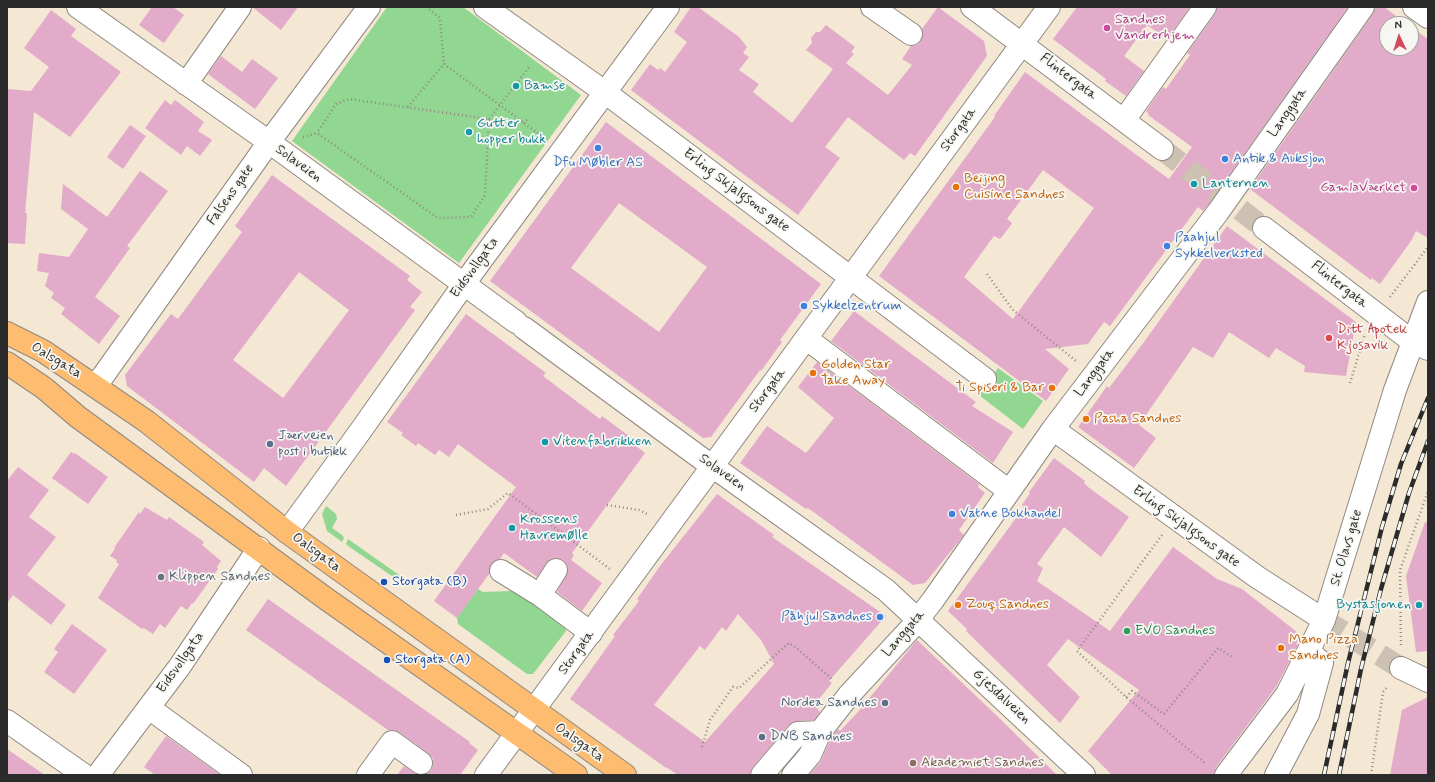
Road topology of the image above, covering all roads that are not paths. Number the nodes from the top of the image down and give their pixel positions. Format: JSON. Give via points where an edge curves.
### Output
{"nodes":[{"id":1,"x":78,"y":7,"type":"edge"},
{"id":2,"x":240,"y":7,"type":"edge"},
{"id":3,"x":370,"y":7,"type":"edge"},
{"id":4,"x":485,"y":7,"type":"edge"},
{"id":5,"x":668,"y":7,"type":"edge"},
{"id":6,"x":872,"y":7,"type":"edge"},
{"id":7,"x":972,"y":7,"type":"edge"},
{"id":8,"x":1049,"y":7,"type":"edge"},
{"id":9,"x":1205,"y":7,"type":"edge"},
{"id":10,"x":1363,"y":7,"type":"edge"},
{"id":11,"x":1414,"y":7,"type":"edge"},
{"id":12,"x":1428,"y":17,"type":"edge"},
{"id":13,"x":911,"y":34,"type":"dead end"},
{"id":14,"x":1022,"y":43,"type":"junction"},
{"id":15,"x":186,"y":84,"type":"junction"},
{"id":16,"x":606,"y":93,"type":"junction"},
{"id":17,"x":1124,"y":120,"type":"junction"},
{"id":18,"x":273,"y":136,"type":"junction"},
{"id":19,"x":1162,"y":149,"type":"tunnel mouth"},
{"id":20,"x":1264,"y":228,"type":"tunnel mouth"},
{"id":21,"x":852,"y":278,"type":"junction"},
{"id":22,"x":464,"y":284,"type":"junction"},
{"id":23,"x":1428,"y":302,"type":"edge"},
{"id":24,"x":7,"y":333,"type":"edge"},
{"id":25,"x":807,"y":339,"type":"junction"},
{"id":26,"x":1420,"y":345,"type":"edge"},
{"id":27,"x":7,"y":363,"type":"edge"},
{"id":28,"x":985,"y":378,"type":"dead end"},
{"id":29,"x":95,"y":385,"type":"junction"},
{"id":30,"x":1052,"y":429,"type":"junction"},
{"id":31,"x":712,"y":466,"type":"junction"},
{"id":32,"x":1009,"y":492,"type":"junction"},
{"id":33,"x":287,"y":532,"type":"junction"},
{"id":34,"x":259,"y":548,"type":"junction"},
{"id":35,"x":556,"y":570,"type":"dead end"},
{"id":36,"x":501,"y":571,"type":"dead end"},
{"id":37,"x":540,"y":595,"type":"junction"},
{"id":38,"x":918,"y":620,"type":"junction"},
{"id":39,"x":1324,"y":620,"type":"junction"},
{"id":40,"x":592,"y":633,"type":"junction"},
{"id":41,"x":1309,"y":652,"type":"junction"},
{"id":42,"x":1401,"y":668,"type":"tunnel mouth"},
{"id":43,"x":1428,"y":680,"type":"edge"},
{"id":44,"x":148,"y":708,"type":"junction"},
{"id":45,"x":534,"y":711,"type":"junction"},
{"id":46,"x":7,"y":721,"type":"edge"},
{"id":47,"x":820,"y":732,"type":"junction"},
{"id":48,"x":518,"y":734,"type":"junction"},
{"id":49,"x":421,"y":763,"type":"dead end"},
{"id":50,"x":1217,"y":770,"type":"edge"},
{"id":51,"x":84,"y":775,"type":"edge"},
{"id":52,"x":98,"y":775,"type":"edge"},
{"id":53,"x":241,"y":775,"type":"edge"},
{"id":54,"x":368,"y":775,"type":"edge"},
{"id":55,"x":486,"y":775,"type":"edge"},
{"id":56,"x":576,"y":775,"type":"edge"},
{"id":57,"x":625,"y":775,"type":"edge"},
{"id":58,"x":762,"y":775,"type":"edge"},
{"id":59,"x":793,"y":775,"type":"edge"},
{"id":60,"x":1084,"y":775,"type":"edge"},
{"id":61,"x":1276,"y":775,"type":"edge"}],
"edges":[{"from":1,"to":15,"type":"street","name":"Solaveien"},
{"from":2,"to":15,"type":"street"},
{"from":3,"to":18,"type":"street","name":"Falsens gate"},
{"from":4,"to":16,"type":"street","name":"Erling Skjalgsons gate"},
{"from":5,"to":16,"type":"street","name":"Eidsvollgata"},
{"from":6,"to":13,"type":"street"},
{"from":7,"to":14,"type":"street","name":"Flintergata"},
{"from":8,"to":14,"type":"street","name":"Storgata"},
{"from":9,"to":17,"type":"street"},
{"from":10,"to":30,"type":"street","name":"Langgata","via":[[1218,212]]},
{"from":11,"to":12,"type":"street"},
{"from":14,"to":17,"type":"street","name":"Flintergata"},
{"from":14,"to":21,"type":"street","name":"Storgata"},
{"from":15,"to":18,"type":"street","name":"Solaveien"},
{"from":16,"to":21,"type":"street","name":"Erling Skjalgsons gate"},
{"from":16,"to":22,"type":"street","name":"Eidsvollgata"},
{"from":17,"to":19,"type":"street","name":"Flintergata"},
{"from":18,"to":22,"type":"street","name":"Solaveien"},
{"from":18,"to":29,"type":"street","name":"Falsens gate"},
{"from":20,"to":26,"type":"street","name":"Flintergata"},
{"from":21,"to":25,"type":"street","name":"Storgata"},
{"from":21,"to":28,"type":"street","name":"Erling Skjalgsons gate"},
{"from":22,"to":31,"type":"street","name":"Solaveien"},
{"from":22,"to":33,"type":"street","name":"Eidsvollgata"},
{"from":23,"to":26,"type":"street","name":"St. Olavs gate"},
{"from":24,"to":29,"type":"main road","name":"Oalsgata","via":[[43,351]]},
{"from":25,"to":31,"type":"street","name":"Storgata"},
{"from":25,"to":32,"type":"street"},
{"from":26,"to":39,"type":"street","name":"St. Olavs gate","via":[[1395,390]]},
{"from":27,"to":34,"type":"main road","name":"Oalsgata"},
{"from":29,"to":33,"type":"main road","name":"Oalsgata","via":[[146,421]]},
{"from":30,"to":32,"type":"street","name":"Langgata"},
{"from":30,"to":39,"type":"street","name":"Erling Skjalgsons gate","via":[[1257,577]]},
{"from":31,"to":38,"type":"street","name":"Solaveien","via":[[886,590]]},
{"from":31,"to":40,"type":"street","name":"Storgata"},
{"from":32,"to":38,"type":"street","name":"Langgata"},
{"from":33,"to":45,"type":"main road","name":"Oalsgata"},
{"from":34,"to":44,"type":"street","name":"Eidsvollgata"},
{"from":34,"to":48,"type":"main road","name":"Oalsgata","via":[[325,598]]},
{"from":35,"to":37,"type":"street"},
{"from":36,"to":37,"type":"street"},
{"from":37,"to":40,"type":"street"},
{"from":38,"to":47,"type":"street","name":"Langgata","via":[[849,695]]},
{"from":38,"to":60,"type":"street","name":"Gjesdalveien"},
{"from":39,"to":41,"type":"street","name":"St. Olavs gate"},
{"from":40,"to":45,"type":"street","name":"Storgata"},
{"from":41,"to":50,"type":"street","name":"St. Olavs gate","via":[[1287,694]]},
{"from":41,"to":61,"type":"street","via":[[1322,663],[1308,714]]},
{"from":42,"to":43,"type":"street"},
{"from":44,"to":52,"type":"street","name":"Eidsvollgata"},
{"from":44,"to":53,"type":"street"},
{"from":45,"to":48,"type":"street","name":"Storgata"},
{"from":45,"to":57,"type":"main road","name":"Oalsgata"},
{"from":46,"to":51,"type":"street"},
{"from":47,"to":58,"type":"street","via":[[798,733]]},
{"from":47,"to":59,"type":"street","name":"Langgata","via":[[810,755]]},
{"from":48,"to":55,"type":"street","name":"Storgata"},
{"from":48,"to":56,"type":"main road","name":"Oalsgata"},
{"from":49,"to":54,"type":"street","via":[[392,742]]}]}
